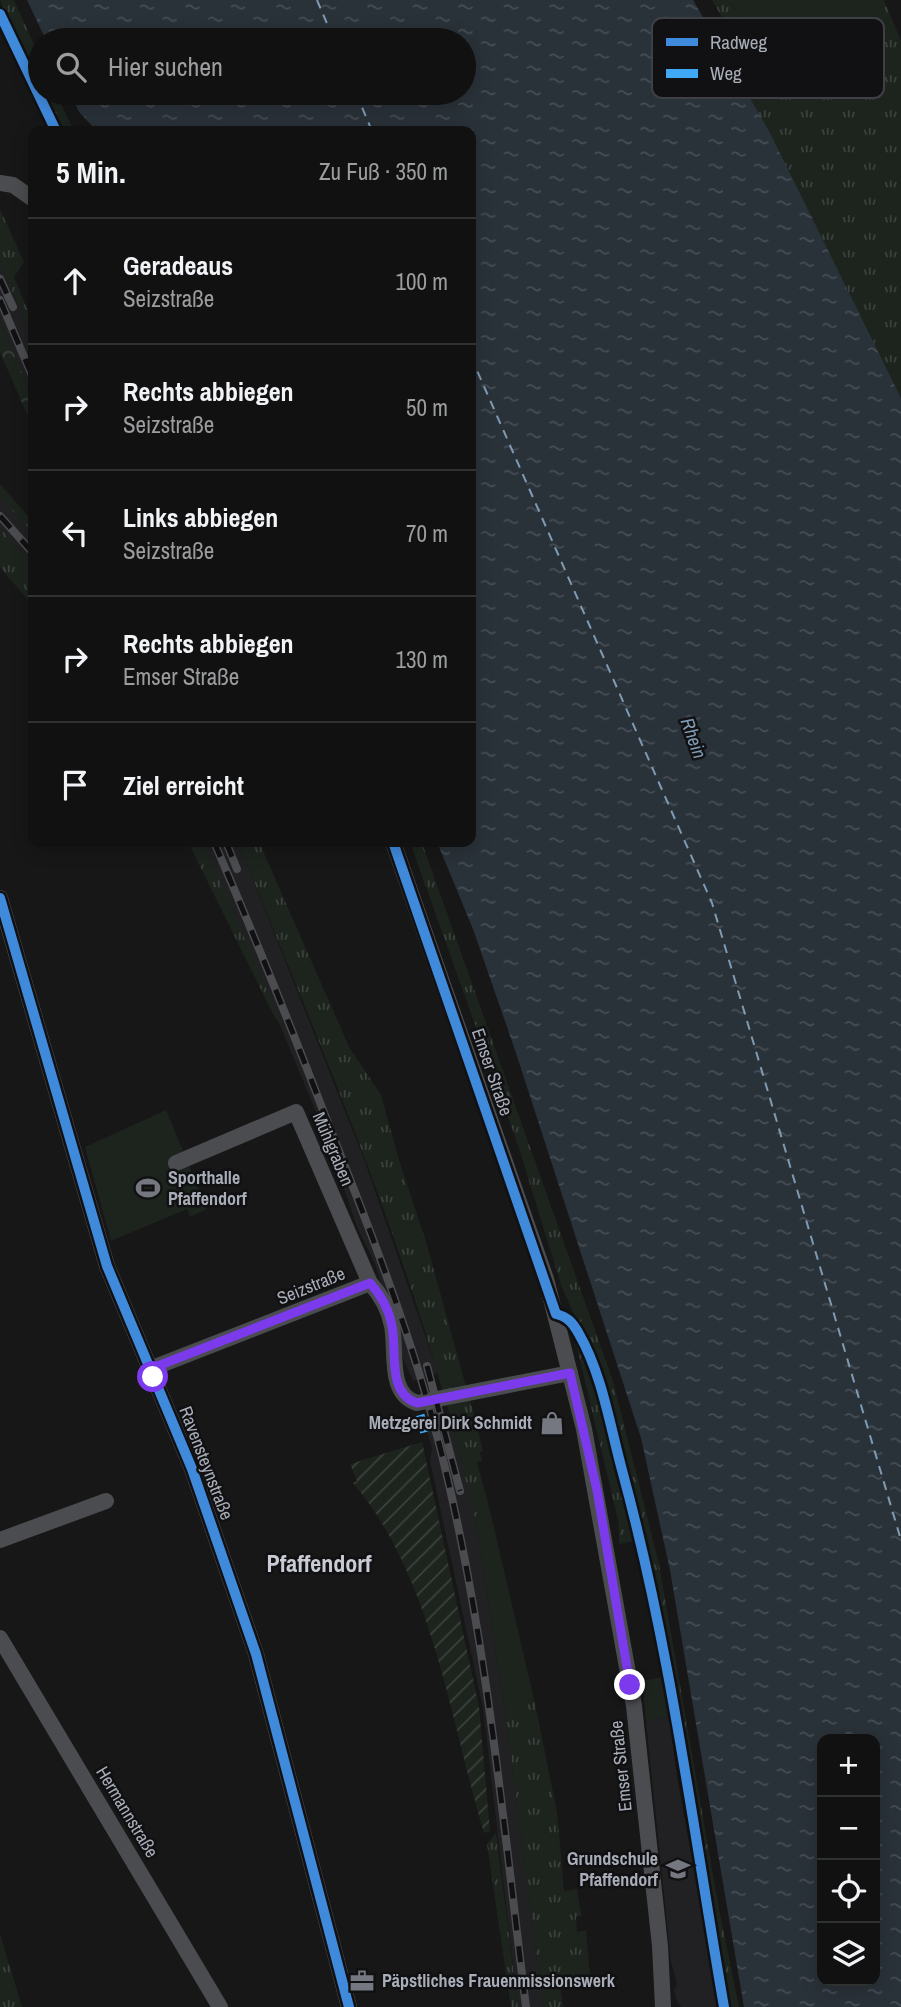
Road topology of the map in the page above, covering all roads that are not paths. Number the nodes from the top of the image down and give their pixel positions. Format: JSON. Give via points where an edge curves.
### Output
{"nodes":[{"id":1,"x":0,"y":183,"type":"edge"},
{"id":2,"x":28,"y":196,"type":"edge"},
{"id":3,"x":395,"y":847,"type":"edge"},
{"id":4,"x":0,"y":898,"type":"edge"},
{"id":5,"x":176,"y":1163,"type":"dead end"},
{"id":6,"x":370,"y":1283,"type":"junction"},
{"id":7,"x":150,"y":1369,"type":"junction"},
{"id":8,"x":570,"y":1373,"type":"junction"},
{"id":9,"x":106,"y":1502,"type":"dead end"},
{"id":10,"x":0,"y":1540,"type":"edge"},
{"id":11,"x":0,"y":1638,"type":"edge"},
{"id":12,"x":219,"y":2007,"type":"edge"},
{"id":13,"x":349,"y":2007,"type":"edge"},
{"id":14,"x":663,"y":2007,"type":"edge"}],
"edges":[{"from":1,"to":2,"type":"street"},
{"from":3,"to":8,"type":"street","name":"Emser Straße","via":[[546,1279]]},
{"from":4,"to":7,"type":"street","name":"Ravensteynstraße","via":[[107,1266]]},
{"from":5,"to":6,"type":"street","name":"Mühlgraben","via":[[296,1112]]},
{"from":6,"to":7,"type":"street","name":"Seizstraße"},
{"from":6,"to":8,"type":"street","name":"Seizstraße","via":[[381,1295],[392,1325],[397,1379],[408,1400],[417,1403]]},
{"from":7,"to":13,"type":"street","name":"Ravensteynstraße","via":[[192,1469],[256,1654]]},
{"from":8,"to":14,"type":"street","name":"Emser Straße","via":[[597,1490],[634,1706]]},
{"from":9,"to":10,"type":"street"},
{"from":11,"to":12,"type":"street","name":"Hermannstraße"}]}
